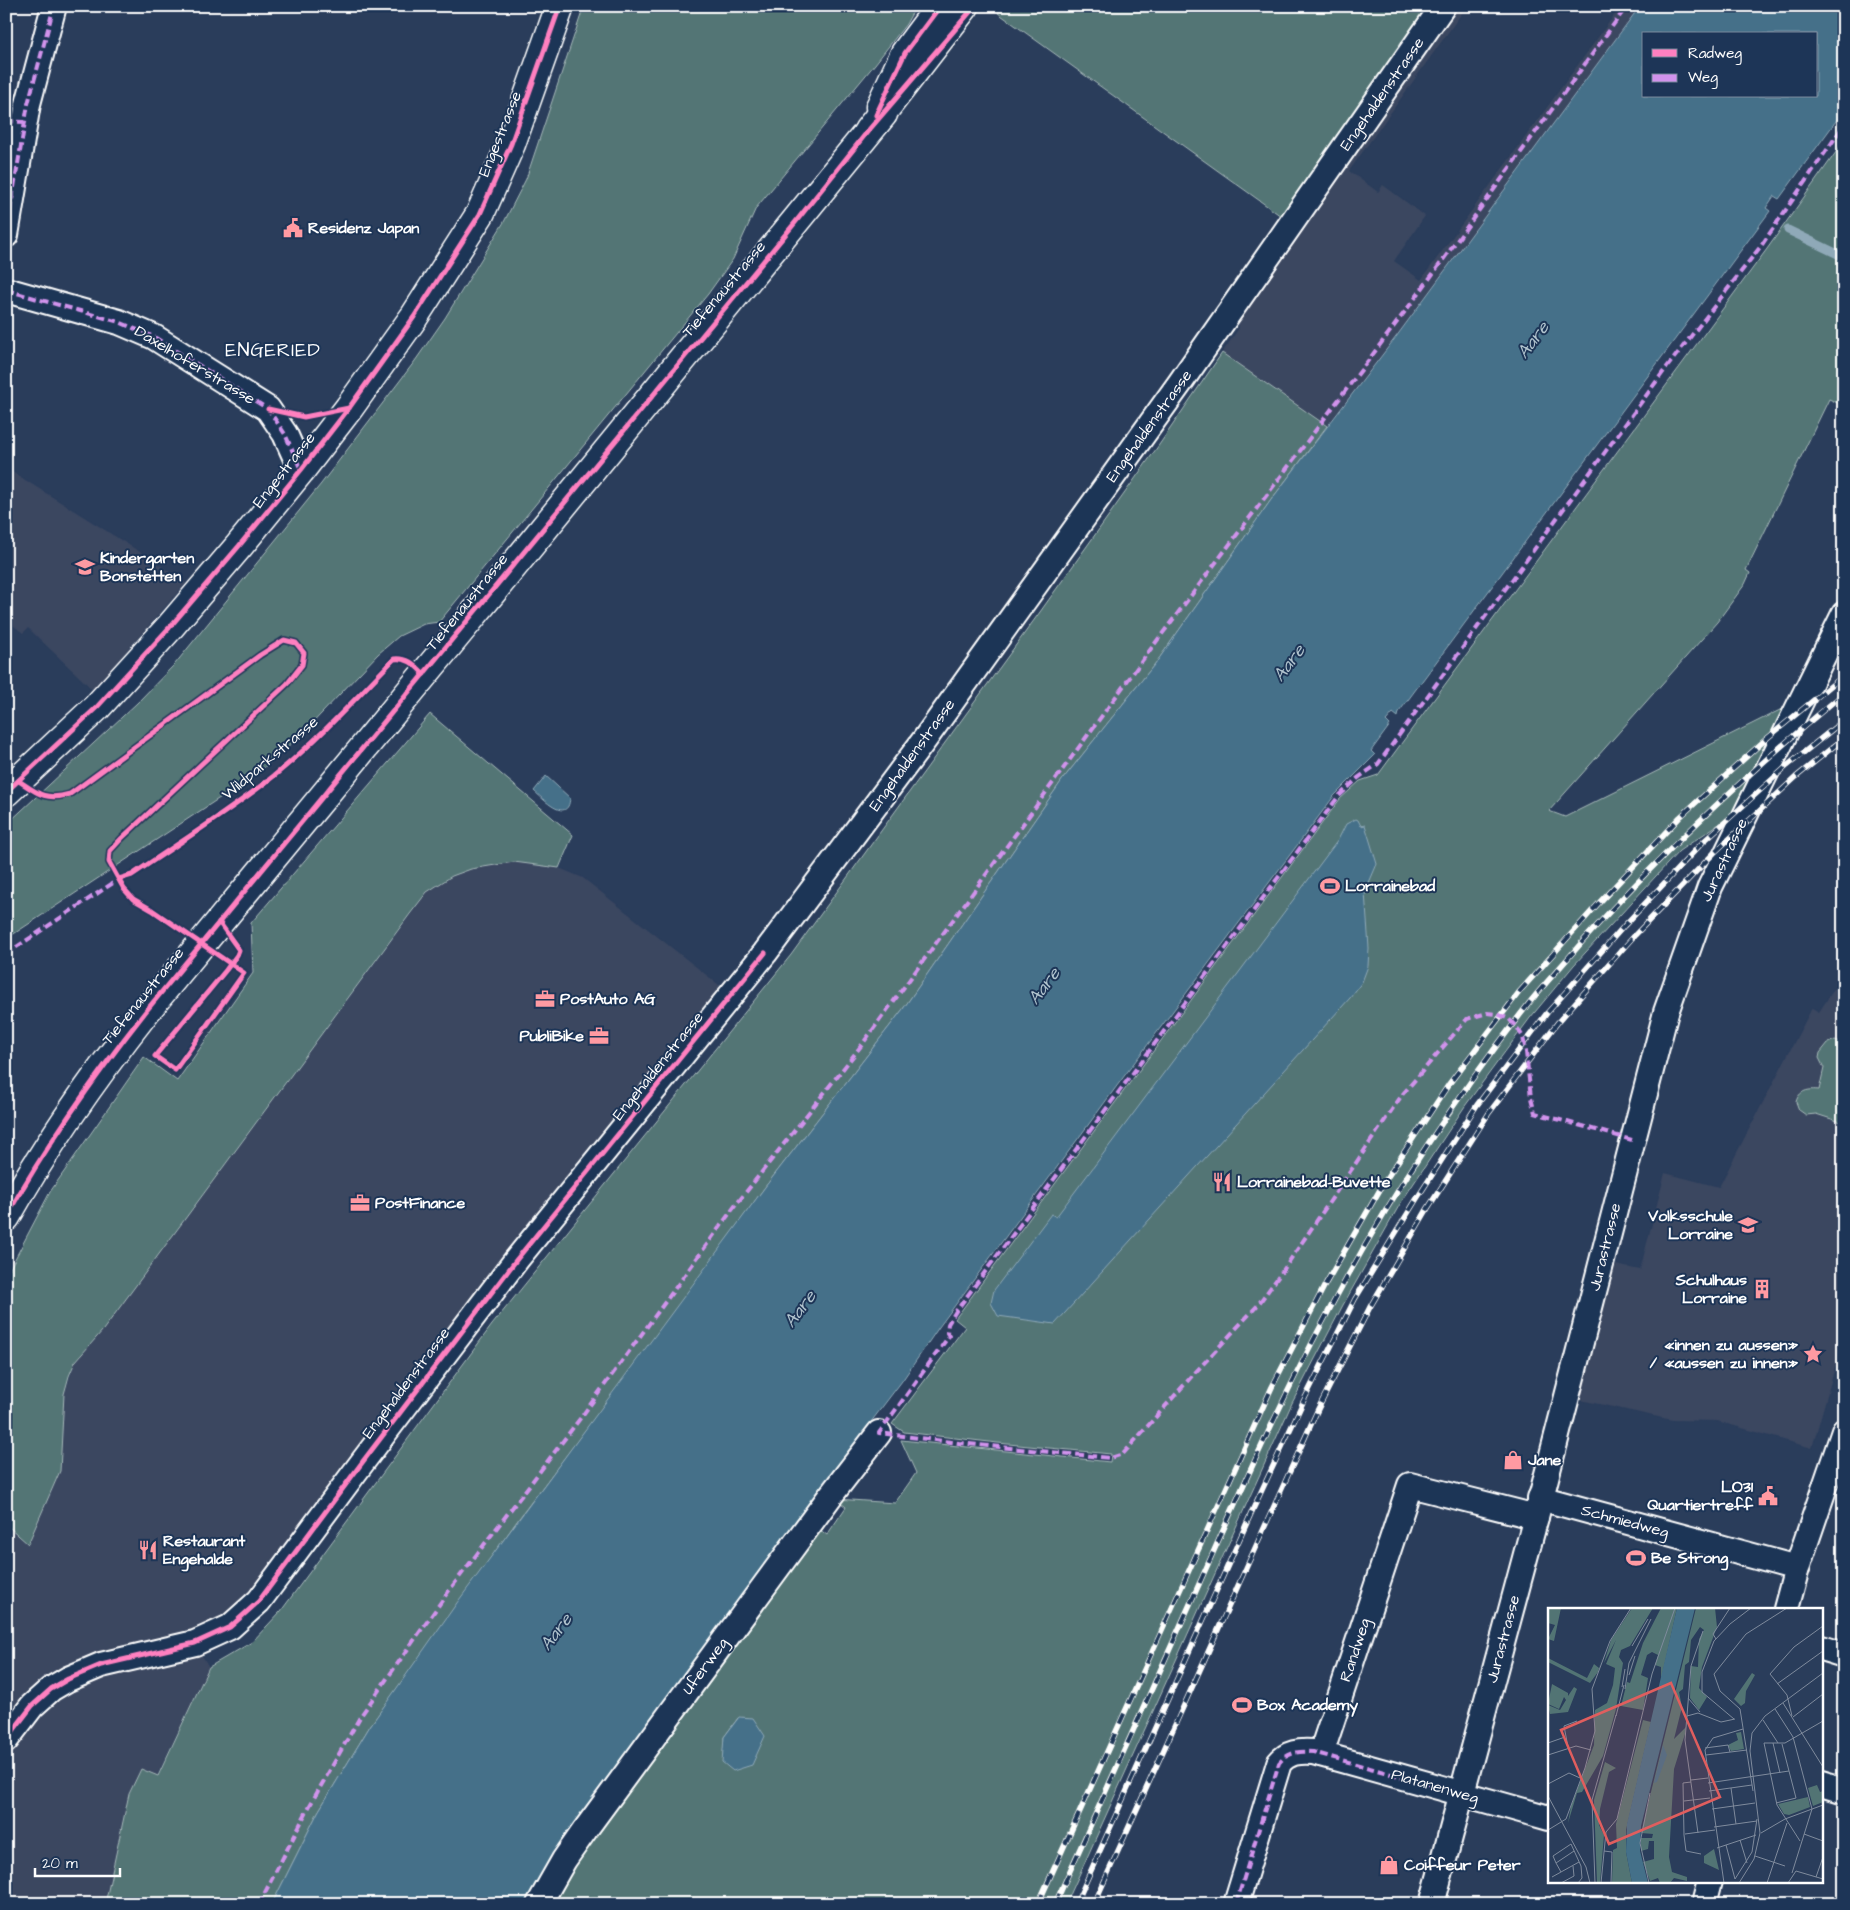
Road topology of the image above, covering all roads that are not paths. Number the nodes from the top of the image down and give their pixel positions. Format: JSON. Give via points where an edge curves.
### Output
{"nodes":[{"id":1,"x":54,"y":6,"type":"edge"},
{"id":2,"x":560,"y":6,"type":"edge"},
{"id":3,"x":940,"y":6,"type":"edge"},
{"id":4,"x":965,"y":6,"type":"edge"},
{"id":5,"x":975,"y":6,"type":"edge"},
{"id":6,"x":1443,"y":6,"type":"edge"},
{"id":7,"x":15,"y":121,"type":"edge"},
{"id":8,"x":868,"y":131,"type":"junction"},
{"id":9,"x":6,"y":235,"type":"edge"},
{"id":10,"x":6,"y":290,"type":"edge"},
{"id":11,"x":301,"y":470,"type":"junction"},
{"id":12,"x":1844,"y":614,"type":"edge"},
{"id":13,"x":6,"y":792,"type":"edge"},
{"id":14,"x":6,"y":1217,"type":"edge"},
{"id":15,"x":1844,"y":1431,"type":"edge"},
{"id":16,"x":879,"y":1433,"type":"dead end"},
{"id":17,"x":1538,"y":1508,"type":"junction"},
{"id":18,"x":1797,"y":1568,"type":"junction"},
{"id":19,"x":1786,"y":1608,"type":"edge"},
{"id":20,"x":1822,"y":1648,"type":"edge"},
{"id":21,"x":1844,"y":1655,"type":"edge"},
{"id":22,"x":6,"y":1740,"type":"edge"},
{"id":23,"x":1321,"y":1754,"type":"junction"},
{"id":24,"x":1822,"y":1784,"type":"edge"},
{"id":25,"x":1844,"y":1791,"type":"edge"},
{"id":26,"x":1462,"y":1794,"type":"junction"},
{"id":27,"x":1548,"y":1818,"type":"edge"},
{"id":28,"x":1710,"y":1882,"type":"edge"},
{"id":29,"x":539,"y":1904,"type":"edge"},
{"id":30,"x":1236,"y":1904,"type":"edge"},
{"id":31,"x":1432,"y":1904,"type":"edge"},
{"id":32,"x":1704,"y":1904,"type":"edge"}],
"edges":[{"from":1,"to":7,"type":"street","via":[[32,86]]},
{"from":2,"to":11,"type":"main road","name":"Engestrasse","via":[[511,144],[480,214],[414,317]]},
{"from":3,"to":8,"type":"main road","name":"Tiefenaustrasse","via":[[905,53]]},
{"from":4,"to":8,"type":"main road"},
{"from":5,"to":8,"type":"main road","name":"Tiefenaustrasse"},
{"from":6,"to":22,"type":"street","name":"Engehaldenstrasse","via":[[1180,383],[925,739],[765,952],[511,1267],[259,1601],[230,1627],[194,1643],[101,1665],[68,1679],[32,1706]]},
{"from":7,"to":9,"type":"street"},
{"from":8,"to":14,"type":"main road","name":"Tiefenaustrasse","via":[[140,1018],[60,1128]]},
{"from":10,"to":11,"type":"street","name":"Daxelhoferstrasse","via":[[145,332],[268,409],[285,434]]},
{"from":11,"to":13,"type":"main road","name":"Engestrasse","via":[[222,568],[120,684]]},
{"from":12,"to":17,"type":"street","name":"Jurastrasse","via":[[1710,887],[1686,949],[1666,1012]]},
{"from":15,"to":18,"type":"street"},
{"from":16,"to":29,"type":"street","name":"Uferweg","via":[[591,1822]]},
{"from":17,"to":18,"type":"street","name":"Schmiedweg"},
{"from":17,"to":23,"type":"street","name":"Randweg","via":[[1410,1485]]},
{"from":17,"to":26,"type":"street","name":"Jurastrasse"},
{"from":18,"to":19,"type":"street"},
{"from":20,"to":21,"type":"street"},
{"from":23,"to":26,"type":"street","name":"Platanenweg"},
{"from":23,"to":30,"type":"street","via":[[1291,1753],[1279,1763]]},
{"from":24,"to":25,"type":"street"},
{"from":26,"to":27,"type":"street","name":"Platanenweg"},
{"from":26,"to":31,"type":"street","name":"Jurastrasse"},
{"from":28,"to":32,"type":"street"}]}
